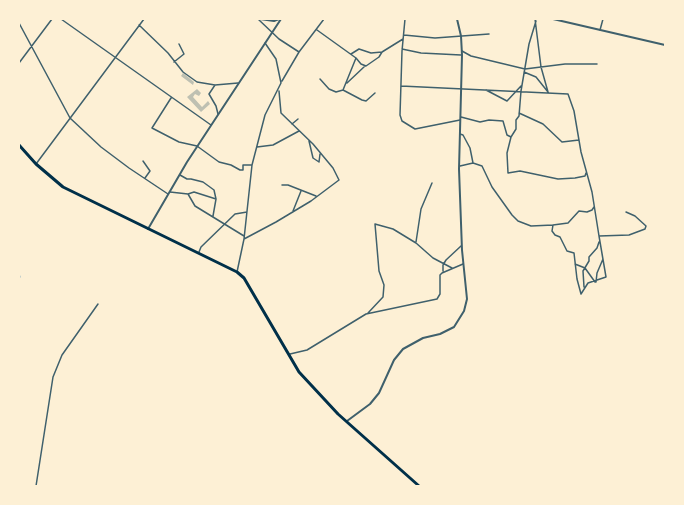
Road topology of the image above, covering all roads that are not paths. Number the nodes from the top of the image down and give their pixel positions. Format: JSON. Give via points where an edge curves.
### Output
{"nodes":[{"id":1,"x":52,"y":19,"type":"edge"},
{"id":2,"x":61,"y":19,"type":"edge"},
{"id":3,"x":144,"y":19,"type":"edge"},
{"id":4,"x":259,"y":19,"type":"edge"},
{"id":5,"x":280,"y":19,"type":"edge"},
{"id":6,"x":324,"y":19,"type":"edge"},
{"id":7,"x":405,"y":19,"type":"edge"},
{"id":8,"x":457,"y":19,"type":"edge"},
{"id":9,"x":554,"y":19,"type":"edge"},
{"id":10,"x":603,"y":19,"type":"edge"},
{"id":11,"x":536,"y":20,"type":"edge"},
{"id":12,"x":19,"y":23,"type":"edge"},
{"id":13,"x":139,"y":25,"type":"junction"},
{"id":14,"x":317,"y":30,"type":"junction"},
{"id":15,"x":600,"y":30,"type":"junction"},
{"id":16,"x":272,"y":32,"type":"junction"},
{"id":17,"x":489,"y":34,"type":"dead end"},
{"id":18,"x":404,"y":35,"type":"junction"},
{"id":19,"x":461,"y":36,"type":"junction"},
{"id":20,"x":403,"y":39,"type":"junction"},
{"id":21,"x":265,"y":42,"type":"junction"},
{"id":22,"x":179,"y":44,"type":"dead end"},
{"id":23,"x":665,"y":44,"type":"edge"},
{"id":24,"x":32,"y":46,"type":"junction"},
{"id":25,"x":402,"y":49,"type":"junction"},
{"id":26,"x":462,"y":51,"type":"junction"},
{"id":27,"x":299,"y":52,"type":"junction"},
{"id":28,"x":382,"y":52,"type":"junction"},
{"id":29,"x":351,"y":55,"type":"junction"},
{"id":30,"x":462,"y":55,"type":"junction"},
{"id":31,"x":115,"y":57,"type":"junction"},
{"id":32,"x":356,"y":58,"type":"junction"},
{"id":33,"x":174,"y":62,"type":"junction"},
{"id":34,"x":19,"y":63,"type":"edge"},
{"id":35,"x":597,"y":64,"type":"dead end"},
{"id":36,"x":366,"y":66,"type":"junction"},
{"id":37,"x":541,"y":67,"type":"junction"},
{"id":38,"x":525,"y":69,"type":"junction"},
{"id":39,"x":524,"y":72,"type":"junction"},
{"id":40,"x":320,"y":79,"type":"dead end"},
{"id":41,"x":238,"y":83,"type":"junction"},
{"id":42,"x":281,"y":83,"type":"junction"},
{"id":43,"x":347,"y":83,"type":"junction"},
{"id":44,"x":215,"y":85,"type":"junction"},
{"id":45,"x":522,"y":85,"type":"junction"},
{"id":46,"x":401,"y":86,"type":"junction"},
{"id":47,"x":279,"y":90,"type":"junction"},
{"id":48,"x":343,"y":90,"type":"junction"},
{"id":49,"x":462,"y":90,"type":"junction"},
{"id":50,"x":486,"y":90,"type":"junction"},
{"id":51,"x":517,"y":91,"type":"junction"},
{"id":52,"x":521,"y":91,"type":"junction"},
{"id":53,"x":375,"y":92,"type":"dead end"},
{"id":54,"x":548,"y":92,"type":"junction"},
{"id":55,"x":171,"y":98,"type":"junction"},
{"id":56,"x":519,"y":113,"type":"junction"},
{"id":57,"x":218,"y":114,"type":"junction"},
{"id":58,"x":70,"y":118,"type":"junction"},
{"id":59,"x":298,"y":119,"type":"dead end"},
{"id":60,"x":461,"y":119,"type":"junction"},
{"id":61,"x":292,"y":124,"type":"junction"},
{"id":62,"x":211,"y":125,"type":"junction"},
{"id":63,"x":299,"y":131,"type":"junction"},
{"id":64,"x":460,"y":134,"type":"junction"},
{"id":65,"x":511,"y":137,"type":"junction"},
{"id":66,"x":579,"y":140,"type":"junction"},
{"id":67,"x":308,"y":141,"type":"junction"},
{"id":68,"x":19,"y":145,"type":"edge"},
{"id":69,"x":197,"y":146,"type":"junction"},
{"id":70,"x":257,"y":147,"type":"junction"},
{"id":71,"x":320,"y":154,"type":"junction"},
{"id":72,"x":143,"y":161,"type":"dead end"},
{"id":73,"x":473,"y":163,"type":"junction"},
{"id":74,"x":36,"y":164,"type":"junction"},
{"id":75,"x":252,"y":165,"type":"junction"},
{"id":76,"x":460,"y":166,"type":"junction"},
{"id":77,"x":586,"y":172,"type":"junction"},
{"id":78,"x":180,"y":175,"type":"junction"},
{"id":79,"x":145,"y":179,"type":"junction"},
{"id":80,"x":432,"y":183,"type":"dead end"},
{"id":81,"x":282,"y":185,"type":"dead end"},
{"id":82,"x":301,"y":190,"type":"junction"},
{"id":83,"x":169,"y":193,"type":"junction"},
{"id":84,"x":188,"y":194,"type":"junction"},
{"id":85,"x":317,"y":196,"type":"junction"},
{"id":86,"x":216,"y":199,"type":"junction"},
{"id":87,"x":594,"y":207,"type":"junction"},
{"id":88,"x":293,"y":211,"type":"junction"},
{"id":89,"x":247,"y":212,"type":"junction"},
{"id":90,"x":626,"y":212,"type":"dead end"},
{"id":91,"x":213,"y":216,"type":"junction"},
{"id":92,"x":225,"y":225,"type":"junction"},
{"id":93,"x":553,"y":225,"type":"junction"},
{"id":94,"x":148,"y":228,"type":"junction"},
{"id":95,"x":599,"y":236,"type":"junction"},
{"id":96,"x":244,"y":237,"type":"junction"},
{"id":97,"x":600,"y":240,"type":"junction"},
{"id":98,"x":416,"y":243,"type":"junction"},
{"id":99,"x":462,"y":245,"type":"junction"},
{"id":100,"x":199,"y":252,"type":"junction"},
{"id":101,"x":603,"y":259,"type":"junction"},
{"id":102,"x":444,"y":263,"type":"junction"},
{"id":103,"x":464,"y":264,"type":"junction"},
{"id":104,"x":575,"y":264,"type":"junction"},
{"id":105,"x":452,"y":268,"type":"junction"},
{"id":106,"x":585,"y":268,"type":"junction"},
{"id":107,"x":237,"y":272,"type":"junction"},
{"id":108,"x":443,"y":272,"type":"junction"},
{"id":109,"x":596,"y":282,"type":"junction"},
{"id":110,"x":584,"y":289,"type":"junction"},
{"id":111,"x":98,"y":304,"type":"dead end"},
{"id":112,"x":366,"y":314,"type":"junction"},
{"id":113,"x":288,"y":354,"type":"junction"},
{"id":114,"x":347,"y":420,"type":"junction"},
{"id":115,"x":36,"y":486,"type":"edge"},
{"id":116,"x":419,"y":486,"type":"edge"}],
"edges":[{"from":1,"to":24,"type":"street"},
{"from":2,"to":31,"type":"street"},
{"from":3,"to":13,"type":"street"},
{"from":4,"to":5,"type":"street"},
{"from":4,"to":16,"type":"street"},
{"from":5,"to":16,"type":"street"},
{"from":6,"to":14,"type":"street"},
{"from":7,"to":18,"type":"street"},
{"from":8,"to":19,"type":"street"},
{"from":9,"to":15,"type":"street"},
{"from":10,"to":15,"type":"street"},
{"from":11,"to":37,"type":"street"},
{"from":11,"to":38,"type":"street"},
{"from":12,"to":24,"type":"street"},
{"from":13,"to":31,"type":"street"},
{"from":13,"to":33,"type":"street"},
{"from":14,"to":27,"type":"street"},
{"from":14,"to":29,"type":"street"},
{"from":15,"to":23,"type":"street"},
{"from":16,"to":21,"type":"street"},
{"from":16,"to":27,"type":"street"},
{"from":17,"to":19,"type":"street"},
{"from":18,"to":19,"type":"street","via":[[435,38]]},
{"from":18,"to":20,"type":"street"},
{"from":19,"to":26,"type":"street"},
{"from":20,"to":25,"type":"street"},
{"from":20,"to":28,"type":"street"},
{"from":21,"to":41,"type":"street"},
{"from":21,"to":42,"type":"street","via":[[276,59]]},
{"from":22,"to":33,"type":"street","via":[[184,54]]},
{"from":24,"to":34,"type":"street"},
{"from":24,"to":58,"type":"street"},
{"from":25,"to":30,"type":"street","via":[[421,53]]},
{"from":25,"to":46,"type":"street"},
{"from":26,"to":30,"type":"street"},
{"from":26,"to":38,"type":"street","via":[[471,56]]},
{"from":27,"to":42,"type":"street"},
{"from":28,"to":29,"type":"street","via":[[371,53],[359,49]]},
{"from":28,"to":36,"type":"street","via":[[379,58]]},
{"from":29,"to":32,"type":"street"},
{"from":30,"to":49,"type":"street"},
{"from":31,"to":55,"type":"street"},
{"from":31,"to":58,"type":"street"},
{"from":32,"to":36,"type":"street"},
{"from":32,"to":43,"type":"street"},
{"from":33,"to":44,"type":"street","via":[[197,82]]},
{"from":35,"to":37,"type":"street"},
{"from":36,"to":43,"type":"street"},
{"from":37,"to":38,"type":"street"},
{"from":37,"to":54,"type":"street"},
{"from":38,"to":39,"type":"street"},
{"from":39,"to":45,"type":"street"},
{"from":39,"to":54,"type":"street","via":[[536,77]]},
{"from":40,"to":48,"type":"street","via":[[329,90]]},
{"from":41,"to":44,"type":"street"},
{"from":41,"to":57,"type":"street"},
{"from":42,"to":47,"type":"street"},
{"from":43,"to":48,"type":"street"},
{"from":44,"to":57,"type":"street","via":[[208,94]]},
{"from":45,"to":51,"type":"street"},
{"from":45,"to":52,"type":"street"},
{"from":46,"to":49,"type":"street"},
{"from":46,"to":60,"type":"street","via":[[400,115],[402,121],[411,128],[434,127]]},
{"from":47,"to":61,"type":"street","via":[[281,112]]},
{"from":47,"to":70,"type":"street","via":[[266,115]]},
{"from":48,"to":53,"type":"street","via":[[366,101]]},
{"from":49,"to":50,"type":"street"},
{"from":49,"to":60,"type":"street"},
{"from":50,"to":51,"type":"street"},
{"from":50,"to":51,"type":"street","via":[[507,101]]},
{"from":51,"to":52,"type":"street"},
{"from":52,"to":54,"type":"street"},
{"from":52,"to":56,"type":"street"},
{"from":54,"to":66,"type":"street","via":[[568,94]]},
{"from":55,"to":62,"type":"street"},
{"from":55,"to":69,"type":"street","via":[[152,128],[179,142]]},
{"from":56,"to":65,"type":"street","via":[[516,129]]},
{"from":56,"to":66,"type":"street","via":[[543,124],[562,142]]},
{"from":57,"to":62,"type":"street"},
{"from":58,"to":74,"type":"street"},
{"from":58,"to":79,"type":"street","via":[[101,146]]},
{"from":59,"to":61,"type":"street"},
{"from":60,"to":64,"type":"street"},
{"from":60,"to":65,"type":"street","via":[[480,122],[503,121],[507,135]]},
{"from":61,"to":63,"type":"street"},
{"from":62,"to":69,"type":"street"},
{"from":63,"to":67,"type":"street"},
{"from":63,"to":70,"type":"street","via":[[273,145]]},
{"from":64,"to":73,"type":"street","via":[[470,148]]},
{"from":64,"to":76,"type":"street"},
{"from":65,"to":77,"type":"street","via":[[507,153],[508,173],[520,171],[558,179],[585,176]]},
{"from":66,"to":77,"type":"street"},
{"from":67,"to":71,"type":"street"},
{"from":67,"to":71,"type":"street","via":[[313,158],[319,162]]},
{"from":68,"to":74,"type":"highway"},
{"from":69,"to":75,"type":"street","via":[[219,162],[240,170],[243,170],[243,165]]},
{"from":69,"to":78,"type":"street"},
{"from":70,"to":75,"type":"street"},
{"from":71,"to":85,"type":"street","via":[[336,172],[339,180]]},
{"from":72,"to":79,"type":"street","via":[[150,171]]},
{"from":73,"to":76,"type":"street"},
{"from":73,"to":93,"type":"street","via":[[482,166],[492,187],[518,221],[531,226]]},
{"from":74,"to":94,"type":"highway","via":[[63,187]]},
{"from":75,"to":89,"type":"street"},
{"from":76,"to":99,"type":"street"},
{"from":77,"to":87,"type":"street"},
{"from":78,"to":83,"type":"street"},
{"from":78,"to":86,"type":"street","via":[[211,187]]},
{"from":79,"to":83,"type":"street"},
{"from":80,"to":98,"type":"street","via":[[421,209]]},
{"from":81,"to":82,"type":"street"},
{"from":82,"to":85,"type":"street"},
{"from":82,"to":88,"type":"street"},
{"from":83,"to":84,"type":"street"},
{"from":83,"to":94,"type":"street"},
{"from":84,"to":86,"type":"street","via":[[194,192]]},
{"from":84,"to":91,"type":"street","via":[[195,206]]},
{"from":85,"to":88,"type":"street"},
{"from":86,"to":91,"type":"street"},
{"from":87,"to":93,"type":"street","via":[[587,212],[579,211],[568,223]]},
{"from":87,"to":95,"type":"street"},
{"from":88,"to":96,"type":"street"},
{"from":89,"to":92,"type":"street","via":[[237,213]]},
{"from":89,"to":96,"type":"street"},
{"from":90,"to":95,"type":"street","via":[[635,216],[646,226],[645,229],[629,235]]},
{"from":91,"to":92,"type":"street"},
{"from":92,"to":96,"type":"street"},
{"from":92,"to":100,"type":"street"},
{"from":93,"to":104,"type":"street","via":[[552,231],[560,237],[567,251],[574,253]]},
{"from":94,"to":100,"type":"highway"},
{"from":95,"to":97,"type":"street"},
{"from":96,"to":107,"type":"street"},
{"from":97,"to":101,"type":"street"},
{"from":97,"to":106,"type":"street"},
{"from":98,"to":102,"type":"street","via":[[433,258]]},
{"from":98,"to":112,"type":"street","via":[[393,229],[375,224],[384,285],[383,297]]},
{"from":99,"to":102,"type":"street"},
{"from":99,"to":103,"type":"street"},
{"from":100,"to":107,"type":"highway"},
{"from":101,"to":109,"type":"street"},
{"from":101,"to":109,"type":"street","via":[[606,277]]},
{"from":102,"to":105,"type":"street"},
{"from":102,"to":108,"type":"street"},
{"from":103,"to":105,"type":"street"},
{"from":103,"to":114,"type":"street","via":[[467,299],[464,311],[454,327],[403,349],[394,360],[379,393],[370,404]]},
{"from":104,"to":106,"type":"street"},
{"from":104,"to":110,"type":"street","via":[[582,294]]},
{"from":105,"to":108,"type":"street"},
{"from":106,"to":109,"type":"street"},
{"from":106,"to":110,"type":"street","via":[[582,277]]},
{"from":107,"to":113,"type":"highway","via":[[244,278]]},
{"from":108,"to":112,"type":"street","via":[[440,276],[440,294],[437,299]]},
{"from":109,"to":110,"type":"street","via":[[588,283]]},
{"from":111,"to":115,"type":"street","via":[[62,356],[53,377]]},
{"from":112,"to":113,"type":"street","via":[[307,350]]},
{"from":113,"to":114,"type":"highway","via":[[311,386]]},
{"from":114,"to":116,"type":"highway"}]}
